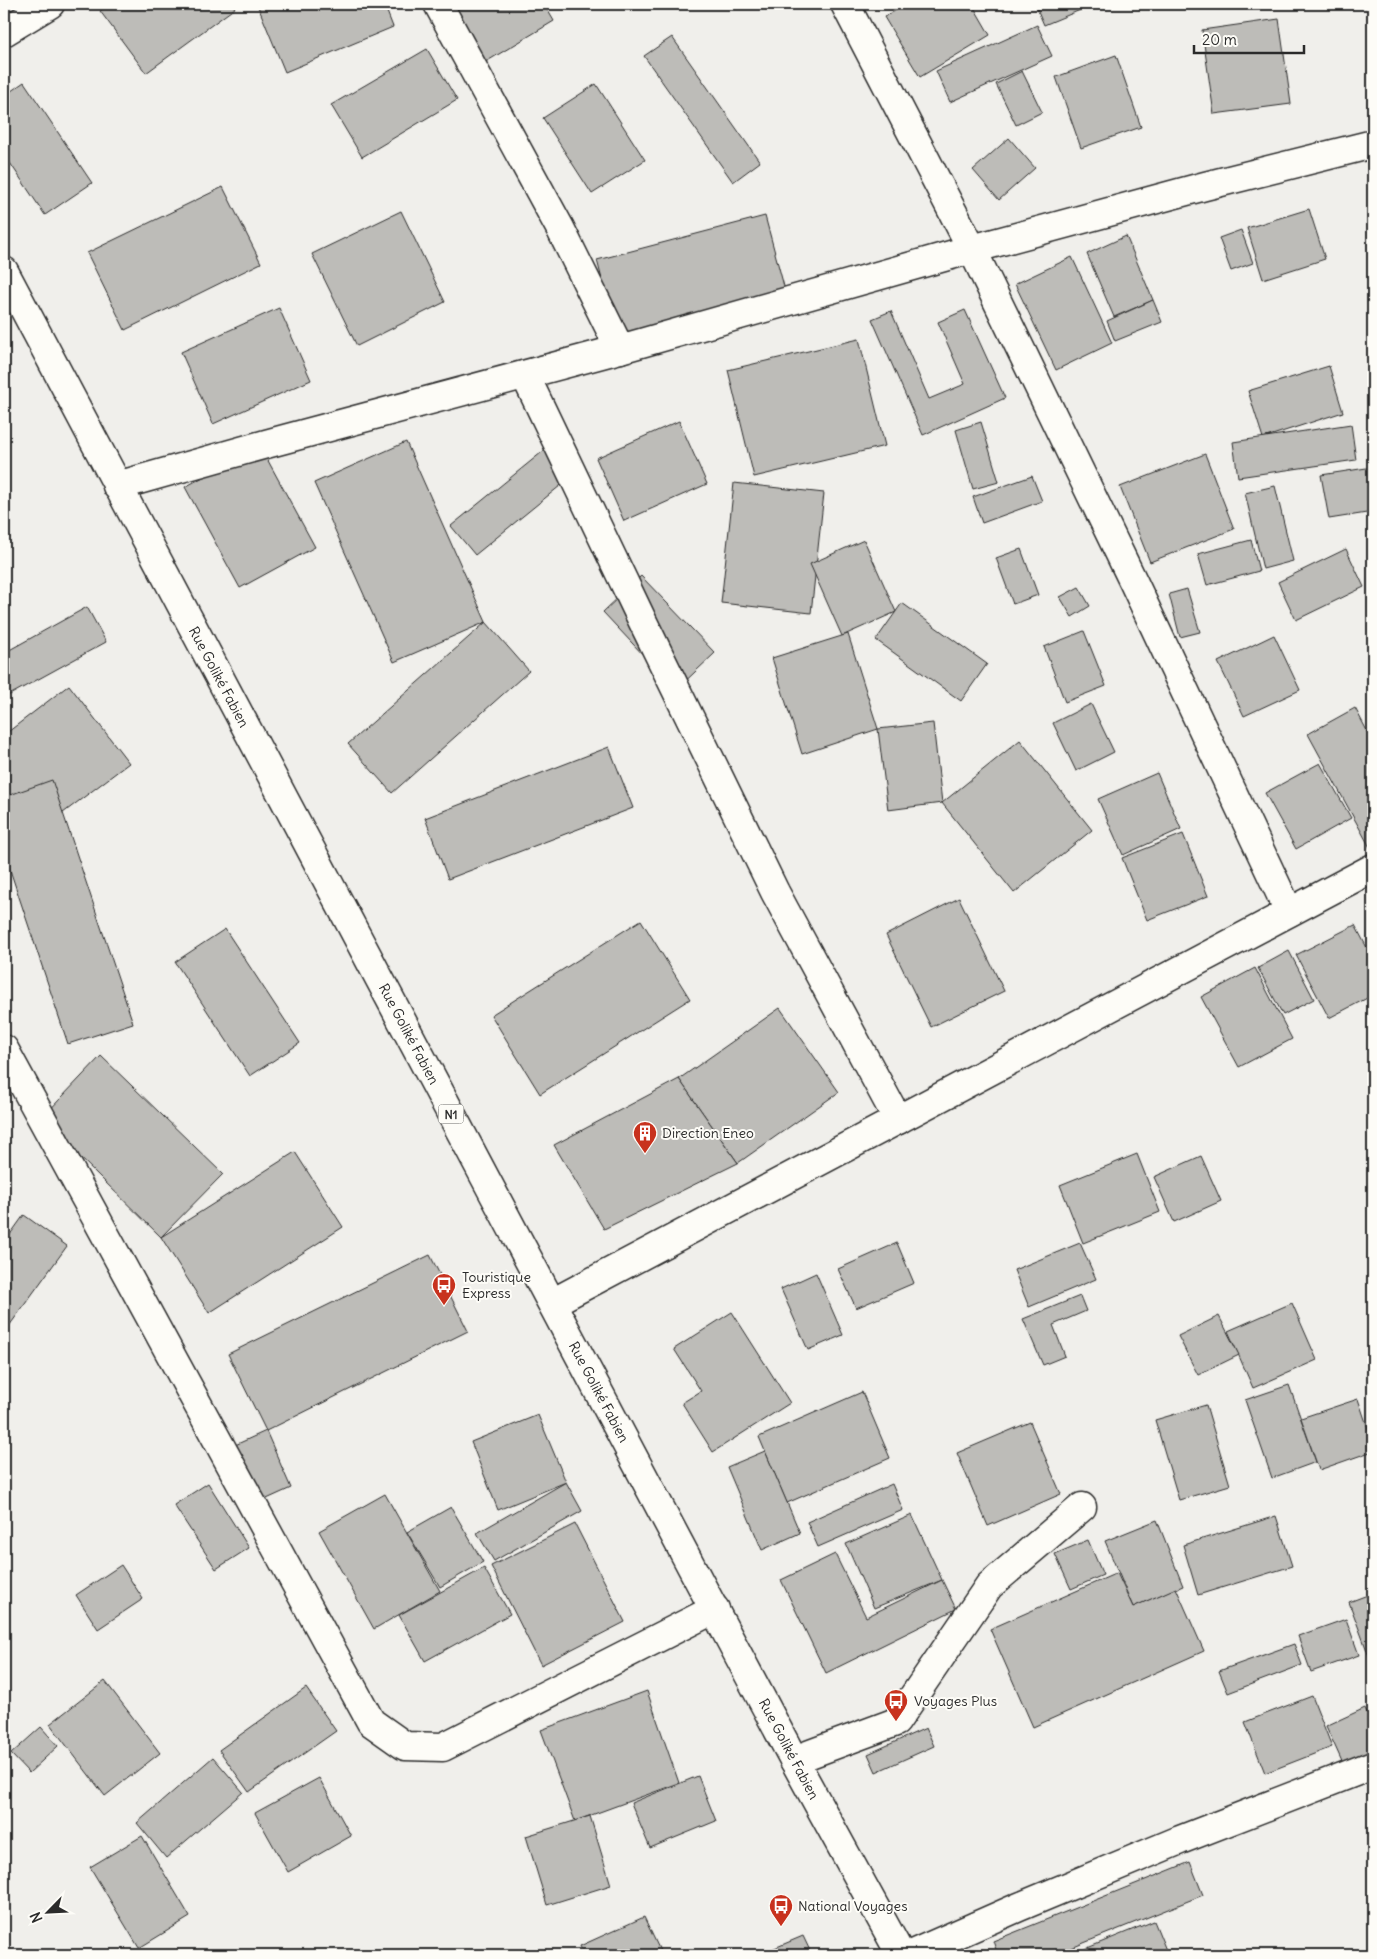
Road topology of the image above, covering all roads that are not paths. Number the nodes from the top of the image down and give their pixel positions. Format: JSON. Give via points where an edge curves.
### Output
{"nodes":[{"id":1,"x":50,"y":4,"type":"edge"},
{"id":2,"x":438,"y":4,"type":"edge"},
{"id":3,"x":844,"y":4,"type":"edge"},
{"id":4,"x":4,"y":32,"type":"edge"},
{"id":5,"x":1373,"y":144,"type":"edge"},
{"id":6,"x":972,"y":249,"type":"junction"},
{"id":7,"x":4,"y":271,"type":"edge"},
{"id":8,"x":620,"y":349,"type":"junction"},
{"id":9,"x":525,"y":375,"type":"junction"},
{"id":10,"x":117,"y":486,"type":"junction"},
{"id":11,"x":1373,"y":868,"type":"edge"},
{"id":12,"x":1289,"y":912,"type":"junction"},
{"id":13,"x":4,"y":1049,"type":"edge"},
{"id":14,"x":898,"y":1120,"type":"junction"},
{"id":15,"x":552,"y":1303,"type":"junction"},
{"id":16,"x":1082,"y":1508,"type":"dead end"},
{"id":17,"x":715,"y":1609,"type":"junction"},
{"id":18,"x":794,"y":1760,"type":"junction"},
{"id":19,"x":1373,"y":1765,"type":"edge"},
{"id":20,"x":901,"y":1955,"type":"edge"},
{"id":21,"x":910,"y":1955,"type":"edge"}],
"edges":[{"from":1,"to":4,"type":"main road"},
{"from":2,"to":8,"type":"main road","via":[[560,228]]},
{"from":3,"to":6,"type":"main road"},
{"from":5,"to":6,"type":"main road"},
{"from":6,"to":8,"type":"main road"},
{"from":6,"to":12,"type":"main road"},
{"from":7,"to":10,"type":"main road","name":"Rue Goliké Fabien","number":"N1"},
{"from":8,"to":9,"type":"main road"},
{"from":9,"to":10,"type":"main road"},
{"from":9,"to":14,"type":"main road","via":[[776,892]]},
{"from":10,"to":15,"type":"main road","name":"Rue Goliké Fabien","number":"N1"},
{"from":11,"to":12,"type":"main road"},
{"from":12,"to":14,"type":"main road"},
{"from":13,"to":17,"type":"main road","via":[[371,1722],[405,1746],[443,1747]]},
{"from":14,"to":15,"type":"main road"},
{"from":15,"to":17,"type":"main road","name":"Rue Goliké Fabien","number":"N1"},
{"from":16,"to":18,"type":"main road","via":[[989,1586],[896,1722]]},
{"from":17,"to":18,"type":"main road","name":"Rue Goliké Fabien","number":"N1"},
{"from":18,"to":20,"type":"main road","name":"Rue Goliké Fabien","number":"N1"},
{"from":19,"to":21,"type":"main road","via":[[1180,1840]]}]}
